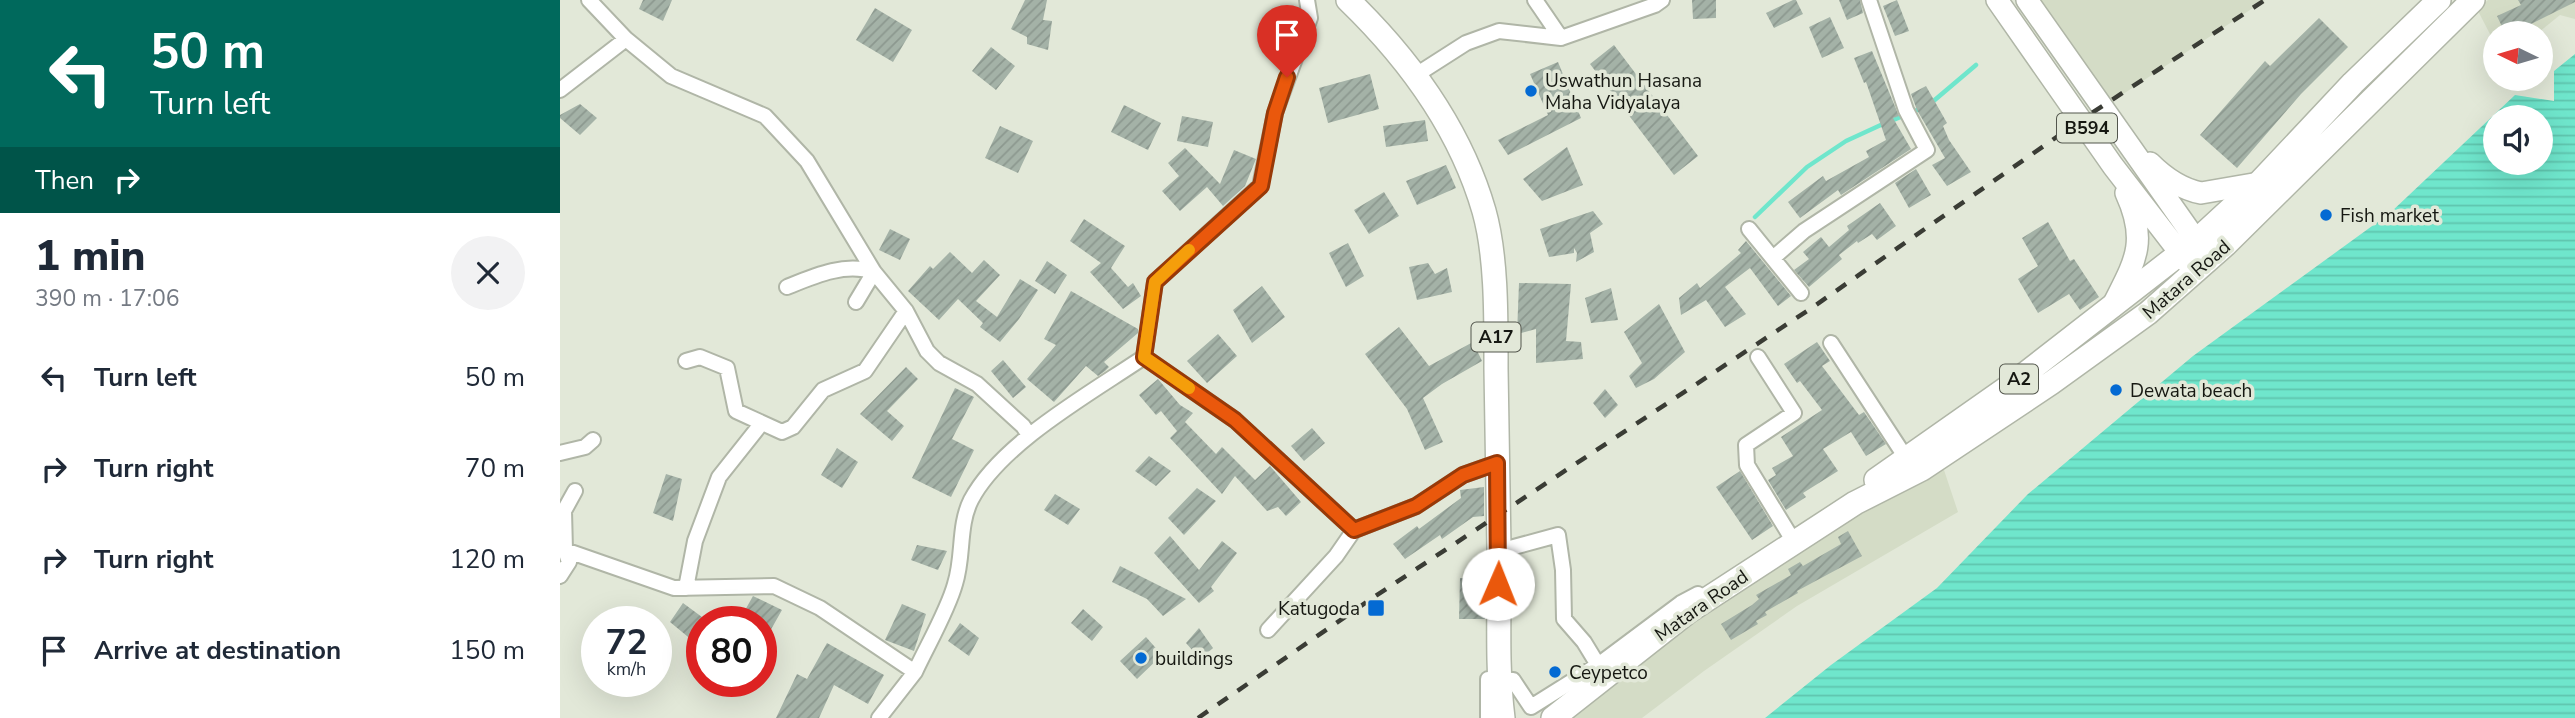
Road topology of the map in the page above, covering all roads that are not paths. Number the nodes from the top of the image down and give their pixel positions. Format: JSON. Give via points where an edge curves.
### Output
{"nodes":[{"id":1,"x":589,"y":0,"type":"edge"},
{"id":2,"x":1307,"y":0,"type":"edge"},
{"id":3,"x":1348,"y":0,"type":"edge"},
{"id":4,"x":1535,"y":0,"type":"edge"},
{"id":5,"x":1662,"y":0,"type":"edge"},
{"id":6,"x":1869,"y":0,"type":"edge"},
{"id":7,"x":1997,"y":0,"type":"edge"},
{"id":8,"x":2027,"y":0,"type":"edge"},
{"id":9,"x":2439,"y":0,"type":"edge"},
{"id":10,"x":2473,"y":0,"type":"edge"},
{"id":11,"x":1561,"y":38,"type":"junction"},
{"id":12,"x":626,"y":39,"type":"junction"},
{"id":13,"x":1416,"y":75,"type":"junction"},
{"id":14,"x":560,"y":90,"type":"edge"},
{"id":15,"x":2127,"y":144,"type":"junction"},
{"id":16,"x":2113,"y":166,"type":"junction"},
{"id":17,"x":2259,"y":183,"type":"junction"},
{"id":18,"x":1749,"y":229,"type":"dead end"},
{"id":19,"x":2195,"y":256,"type":"junction"},
{"id":20,"x":1773,"y":258,"type":"junction"},
{"id":21,"x":874,"y":272,"type":"junction"},
{"id":22,"x":788,"y":287,"type":"dead end"},
{"id":23,"x":1801,"y":293,"type":"dead end"},
{"id":24,"x":856,"y":302,"type":"dead end"},
{"id":25,"x":2111,"y":309,"type":"junction"},
{"id":26,"x":906,"y":311,"type":"junction"},
{"id":27,"x":1832,"y":342,"type":"dead end"},
{"id":28,"x":1144,"y":357,"type":"junction"},
{"id":29,"x":1758,"y":358,"type":"dead end"},
{"id":30,"x":686,"y":360,"type":"dead end"},
{"id":31,"x":761,"y":424,"type":"junction"},
{"id":32,"x":1029,"y":435,"type":"junction"},
{"id":33,"x":593,"y":440,"type":"dead end"},
{"id":34,"x":560,"y":453,"type":"edge"},
{"id":35,"x":1906,"y":458,"type":"junction"},
{"id":36,"x":1497,"y":463,"type":"junction"},
{"id":37,"x":576,"y":491,"type":"dead end"},
{"id":38,"x":1855,"y":503,"type":"junction"},
{"id":39,"x":1354,"y":530,"type":"junction"},
{"id":40,"x":1794,"y":542,"type":"junction"},
{"id":41,"x":563,"y":548,"type":"edge"},
{"id":42,"x":1499,"y":551,"type":"junction"},
{"id":43,"x":560,"y":576,"type":"edge"},
{"id":44,"x":686,"y":588,"type":"junction"},
{"id":45,"x":1268,"y":630,"type":"dead end"},
{"id":46,"x":1598,"y":665,"type":"junction"},
{"id":47,"x":915,"y":672,"type":"junction"},
{"id":48,"x":1499,"y":679,"type":"junction"},
{"id":49,"x":879,"y":718,"type":"edge"},
{"id":50,"x":1488,"y":718,"type":"edge"},
{"id":51,"x":1503,"y":718,"type":"edge"},
{"id":52,"x":1553,"y":718,"type":"edge"}],
"edges":[{"from":1,"to":12,"type":"street"},
{"from":2,"to":28,"type":"street","via":[[1310,18],[1275,113],[1261,186],[1155,282]]},
{"from":3,"to":13,"type":"highway","number":"A17"},
{"from":4,"to":11,"type":"street"},
{"from":5,"to":11,"type":"street"},
{"from":6,"to":20,"type":"street","via":[[1906,110],[1927,150],[1804,230]]},
{"from":7,"to":16,"type":"main road","number":"B594"},
{"from":8,"to":15,"type":"main road","number":"B594"},
{"from":9,"to":17,"type":"highway","name":"Matara Road","number":"A2"},
{"from":10,"to":19,"type":"highway","name":"Matara Road","number":"A2"},
{"from":11,"to":13,"type":"street","via":[[1499,31],[1466,43]]},
{"from":12,"to":14,"type":"street"},
{"from":12,"to":21,"type":"street","via":[[671,76],[765,116],[807,161]]},
{"from":13,"to":36,"type":"highway","number":"A17","via":[[1451,129],[1485,212],[1496,324]]},
{"from":15,"to":17,"type":"main road","via":[[2166,178],[2193,192]]},
{"from":15,"to":19,"type":"main road","number":"B594"},
{"from":16,"to":19,"type":"main road","number":"B594"},
{"from":16,"to":25,"type":"main road","via":[[2133,209],[2139,237],[2138,250]]},
{"from":17,"to":19,"type":"highway","name":"Matara Road","number":"A2"},
{"from":18,"to":20,"type":"street"},
{"from":19,"to":25,"type":"highway","name":"Matara Road","number":"A2"},
{"from":19,"to":38,"type":"highway","name":"Matara Road","number":"A2","via":[[2147,313],[2052,383],[1922,469]]},
{"from":20,"to":23,"type":"street"},
{"from":21,"to":22,"type":"street","via":[[859,267],[821,273]]},
{"from":21,"to":24,"type":"street"},
{"from":21,"to":26,"type":"street"},
{"from":25,"to":35,"type":"highway","name":"Matara Road","number":"A2"},
{"from":26,"to":31,"type":"street","via":[[864,371],[823,390],[793,427],[782,432]]},
{"from":26,"to":32,"type":"street","via":[[927,351],[977,384]]},
{"from":27,"to":35,"type":"street"},
{"from":28,"to":32,"type":"street"},
{"from":28,"to":39,"type":"street","via":[[1235,420]]},
{"from":29,"to":40,"type":"street","via":[[1794,413],[1746,445],[1747,465]]},
{"from":30,"to":31,"type":"street","via":[[700,357],[727,368],[736,411]]},
{"from":31,"to":44,"type":"street","via":[[719,477],[695,541]]},
{"from":32,"to":47,"type":"street","via":[[1004,457],[972,498],[963,521],[956,583]]},
{"from":33,"to":34,"type":"street","via":[[585,447]]},
{"from":35,"to":38,"type":"highway","name":"Matara Road","number":"A2","via":[[1880,476]]},
{"from":36,"to":39,"type":"street","via":[[1463,475],[1416,506]]},
{"from":36,"to":42,"type":"highway","number":"A17"},
{"from":37,"to":41,"type":"street","via":[[564,511]]},
{"from":38,"to":40,"type":"highway","name":"Matara Road","number":"A2"},
{"from":39,"to":45,"type":"street"},
{"from":40,"to":46,"type":"street","via":[[1681,603]]},
{"from":40,"to":52,"type":"highway","name":"Matara Road","number":"A2","via":[[1689,611]]},
{"from":41,"to":43,"type":"street","via":[[569,562]]},
{"from":41,"to":44,"type":"street","via":[[674,588]]},
{"from":42,"to":46,"type":"street","via":[[1558,535],[1564,619]]},
{"from":42,"to":48,"type":"highway","number":"A17"},
{"from":44,"to":47,"type":"street","via":[[774,586],[820,608]]},
{"from":46,"to":48,"type":"street","via":[[1531,707],[1513,680]]},
{"from":47,"to":49,"type":"street"},
{"from":48,"to":50,"type":"street","via":[[1488,679]]},
{"from":48,"to":51,"type":"highway","number":"A17"}]}
